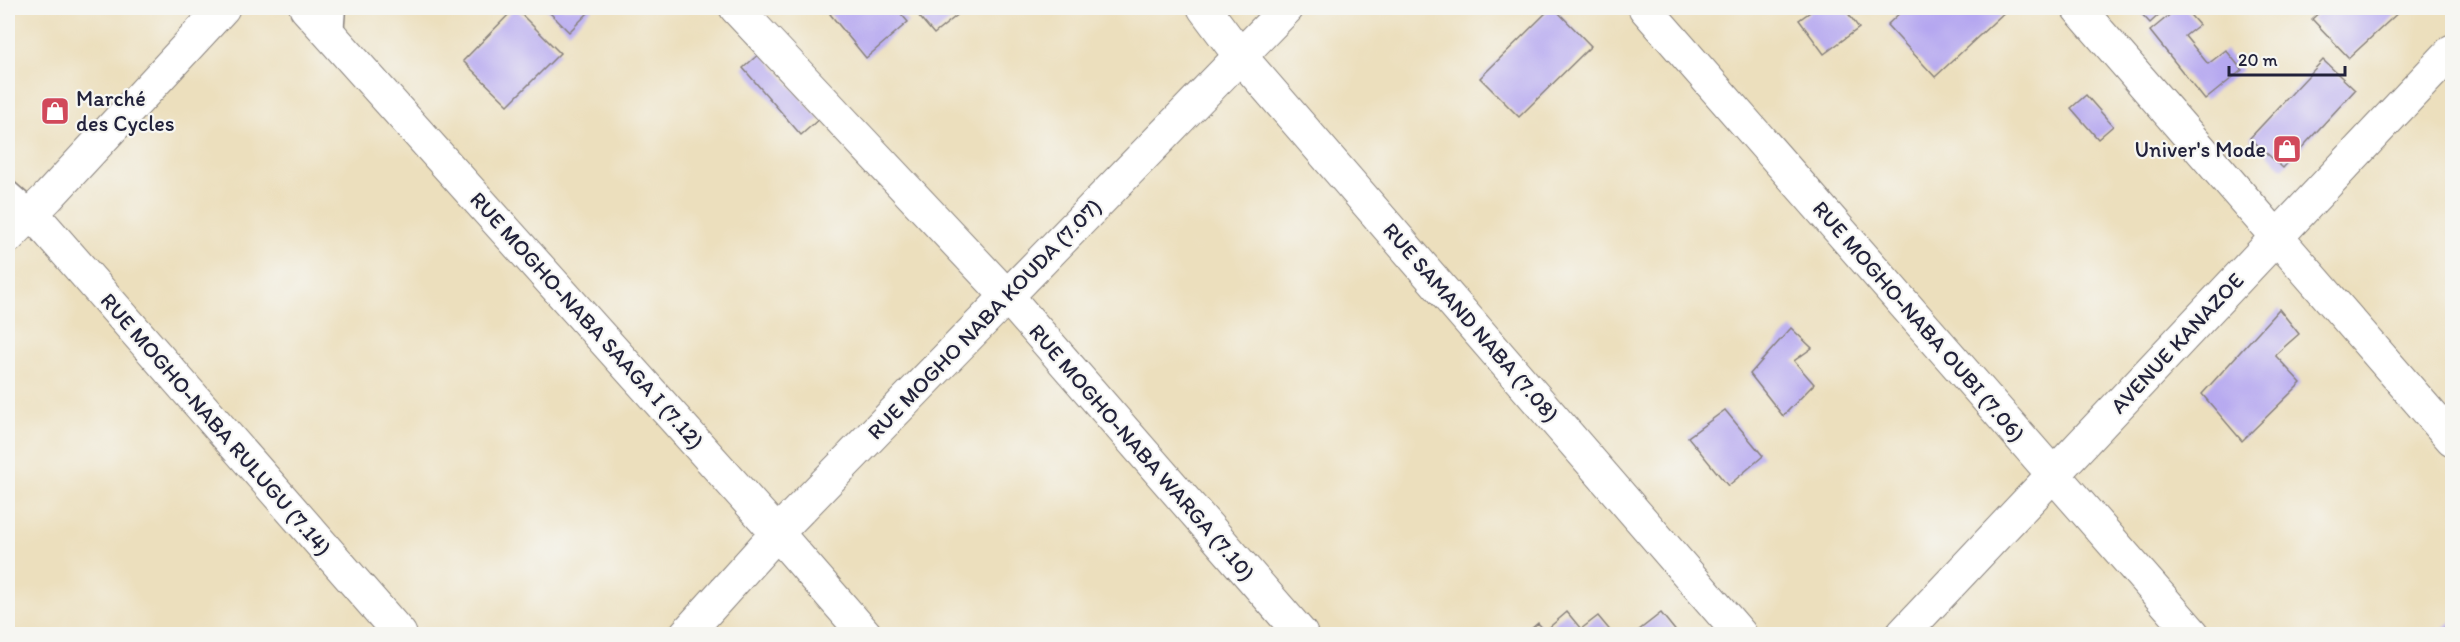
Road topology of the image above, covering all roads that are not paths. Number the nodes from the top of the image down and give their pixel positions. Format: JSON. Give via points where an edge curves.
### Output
{"nodes":[{"id":1,"x":223,"y":8,"type":"edge"},
{"id":2,"x":306,"y":8,"type":"edge"},
{"id":3,"x":736,"y":8,"type":"edge"},
{"id":4,"x":1204,"y":8,"type":"edge"},
{"id":5,"x":1287,"y":8,"type":"edge"},
{"id":6,"x":1645,"y":8,"type":"edge"},
{"id":7,"x":2078,"y":8,"type":"edge"},
{"id":8,"x":333,"y":22,"type":"edge"},
{"id":9,"x":2452,"y":51,"type":"edge"},
{"id":10,"x":1240,"y":56,"type":"junction"},
{"id":11,"x":8,"y":192,"type":"edge"},
{"id":12,"x":32,"y":213,"type":"junction"},
{"id":13,"x":2278,"y":236,"type":"junction"},
{"id":14,"x":8,"y":237,"type":"edge"},
{"id":15,"x":1006,"y":295,"type":"junction"},
{"id":16,"x":2452,"y":439,"type":"edge"},
{"id":17,"x":2053,"y":474,"type":"junction"},
{"id":18,"x":777,"y":533,"type":"junction"},
{"id":19,"x":400,"y":634,"type":"edge"},
{"id":20,"x":686,"y":634,"type":"edge"},
{"id":21,"x":865,"y":634,"type":"edge"},
{"id":22,"x":1301,"y":634,"type":"edge"},
{"id":23,"x":1740,"y":634,"type":"edge"},
{"id":24,"x":1902,"y":634,"type":"edge"},
{"id":25,"x":2193,"y":634,"type":"edge"}],
"edges":[{"from":1,"to":12,"type":"street"},
{"from":2,"to":8,"type":"street","name":"RUE MOGHO-NABA SAAGA I (7.12)"},
{"from":3,"to":15,"type":"street","name":"RUE MOGHO-NABA WARGA (7.10)"},
{"from":4,"to":10,"type":"street","name":"RUE SAMAND NABA (7.08)"},
{"from":5,"to":10,"type":"street","name":"RUE MOGHO NABA KOUDA (7.07)"},
{"from":6,"to":17,"type":"street","name":"RUE MOGHO-NABA OUBI (7.06)"},
{"from":7,"to":13,"type":"street"},
{"from":8,"to":18,"type":"street","name":"RUE MOGHO-NABA SAAGA I (7.12)"},
{"from":9,"to":13,"type":"street","name":"AVENUE KANAZOE"},
{"from":10,"to":15,"type":"street","name":"RUE MOGHO NABA KOUDA (7.07)"},
{"from":10,"to":23,"type":"street","name":"RUE SAMAND NABA (7.08)"},
{"from":11,"to":12,"type":"lane"},
{"from":12,"to":14,"type":"street"},
{"from":12,"to":19,"type":"street","name":"RUE MOGHO-NABA RULUGU (7.14)"},
{"from":13,"to":16,"type":"street"},
{"from":13,"to":17,"type":"street","name":"AVENUE KANAZOE"},
{"from":15,"to":18,"type":"street","name":"RUE MOGHO NABA KOUDA (7.07)"},
{"from":15,"to":22,"type":"street","name":"RUE MOGHO-NABA WARGA (7.10)"},
{"from":17,"to":24,"type":"street","name":"AVENUE KANAZOE"},
{"from":17,"to":25,"type":"street","name":"RUE MOGHO-NABA OUBI (7.06)"},
{"from":18,"to":20,"type":"street","name":"RUE MOGHO NABA KOUDA (7.07)"},
{"from":18,"to":21,"type":"street","name":"RUE MOGHO-NABA SAAGA I (7.12)"}]}
